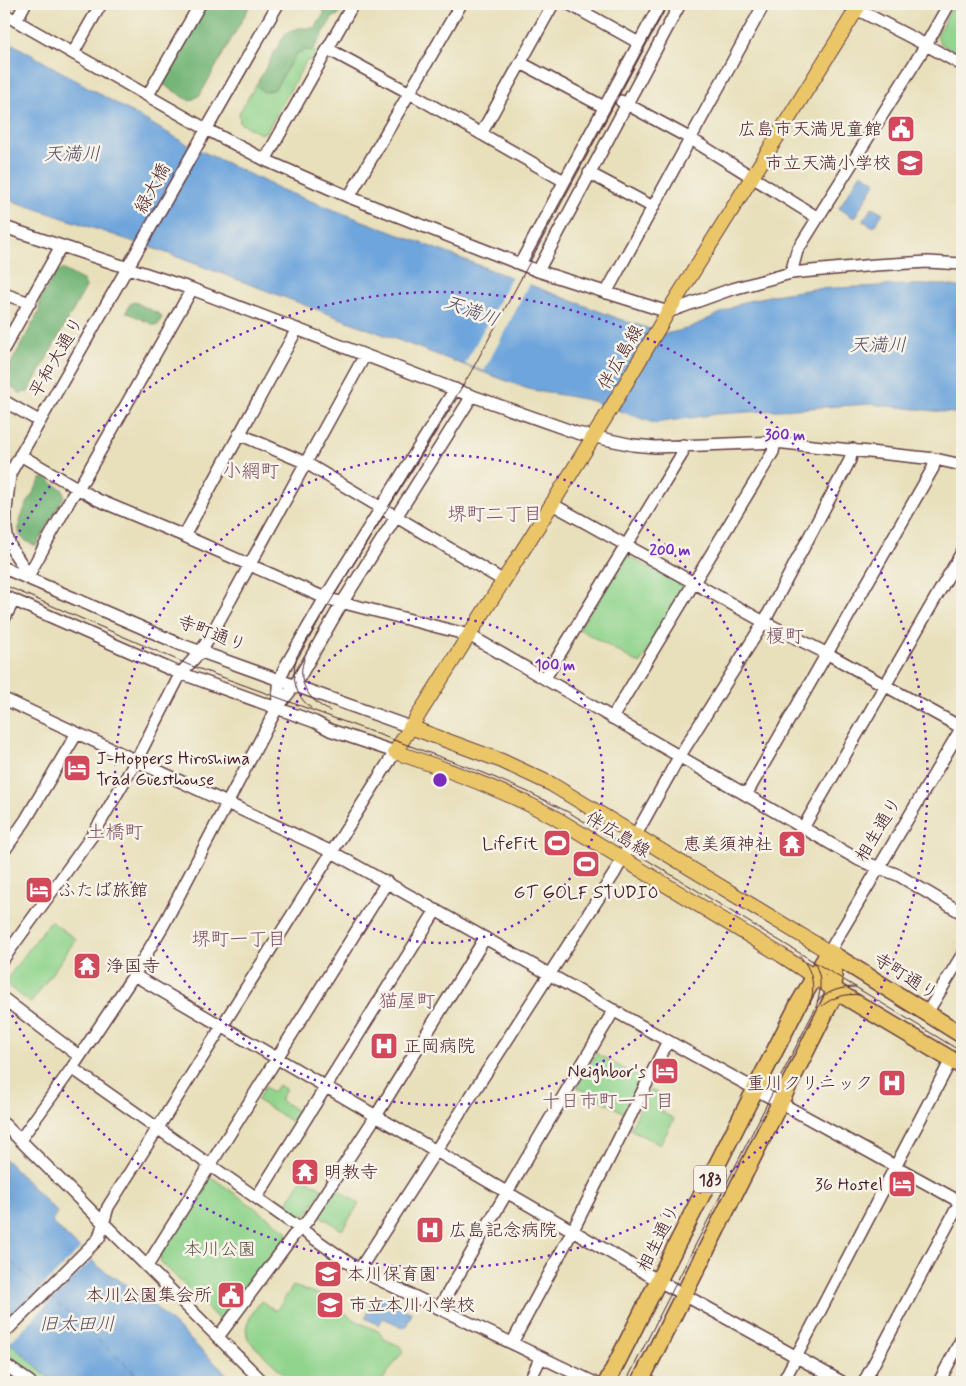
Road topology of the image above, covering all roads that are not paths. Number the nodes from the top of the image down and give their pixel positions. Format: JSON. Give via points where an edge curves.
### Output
{"nodes":[{"id":1,"x":26,"y":4,"type":"edge"},
{"id":2,"x":101,"y":4,"type":"edge"},
{"id":3,"x":200,"y":4,"type":"edge"},
{"id":4,"x":278,"y":4,"type":"edge"},
{"id":5,"x":353,"y":4,"type":"edge"},
{"id":6,"x":461,"y":4,"type":"edge"},
{"id":7,"x":553,"y":4,"type":"edge"},
{"id":8,"x":570,"y":4,"type":"edge"},
{"id":9,"x":660,"y":4,"type":"edge"},
{"id":10,"x":680,"y":4,"type":"edge"},
{"id":11,"x":764,"y":4,"type":"edge"},
{"id":12,"x":949,"y":4,"type":"edge"},
{"id":13,"x":854,"y":5,"type":"edge"},
{"id":14,"x":4,"y":14,"type":"edge"},
{"id":15,"x":16,"y":21,"type":"junction"},
{"id":16,"x":639,"y":43,"type":"junction"},
{"id":17,"x":926,"y":45,"type":"junction"},
{"id":18,"x":328,"y":49,"type":"junction"},
{"id":19,"x":73,"y":53,"type":"junction"},
{"id":20,"x":521,"y":63,"type":"junction"},
{"id":21,"x":962,"y":65,"type":"edge"},
{"id":22,"x":408,"y":92,"type":"junction"},
{"id":23,"x":148,"y":95,"type":"junction"},
{"id":24,"x":610,"y":96,"type":"junction"},
{"id":25,"x":626,"y":104,"type":"junction"},
{"id":26,"x":604,"y":107,"type":"junction"},
{"id":27,"x":206,"y":129,"type":"junction"},
{"id":28,"x":481,"y":134,"type":"junction"},
{"id":29,"x":691,"y":138,"type":"junction"},
{"id":30,"x":265,"y":160,"type":"junction"},
{"id":31,"x":589,"y":172,"type":"junction"},
{"id":32,"x":752,"y":177,"type":"junction"},
{"id":33,"x":564,"y":181,"type":"junction"},
{"id":34,"x":349,"y":197,"type":"junction"},
{"id":35,"x":653,"y":207,"type":"junction"},
{"id":36,"x":818,"y":218,"type":"junction"},
{"id":37,"x":4,"y":226,"type":"edge"},
{"id":38,"x":61,"y":246,"type":"junction"},
{"id":39,"x":139,"y":246,"type":"joint"},
{"id":40,"x":520,"y":264,"type":"junction"},
{"id":41,"x":962,"y":264,"type":"edge"},
{"id":42,"x":128,"y":268,"type":"junction"},
{"id":43,"x":538,"y":271,"type":"junction"},
{"id":44,"x":791,"y":273,"type":"junction"},
{"id":45,"x":192,"y":289,"type":"junction"},
{"id":46,"x":606,"y":293,"type":"junction"},
{"id":47,"x":4,"y":294,"type":"edge"},
{"id":48,"x":30,"y":303,"type":"junction"},
{"id":49,"x":668,"y":312,"type":"junction"},
{"id":50,"x":297,"y":329,"type":"junction"},
{"id":51,"x":4,"y":348,"type":"edge"},
{"id":52,"x":365,"y":356,"type":"junction"},
{"id":53,"x":455,"y":389,"type":"junction"},
{"id":54,"x":472,"y":396,"type":"junction"},
{"id":55,"x":4,"y":401,"type":"edge"},
{"id":56,"x":39,"y":421,"type":"junction"},
{"id":57,"x":239,"y":434,"type":"junction"},
{"id":58,"x":594,"y":436,"type":"junction"},
{"id":59,"x":774,"y":442,"type":"junction"},
{"id":60,"x":683,"y":445,"type":"junction"},
{"id":61,"x":852,"y":449,"type":"junction"},
{"id":62,"x":20,"y":455,"type":"junction"},
{"id":63,"x":936,"y":459,"type":"junction"},
{"id":64,"x":306,"y":463,"type":"junction"},
{"id":65,"x":962,"y":465,"type":"edge"},
{"id":66,"x":7,"y":476,"type":"edge"},
{"id":67,"x":4,"y":484,"type":"edge"},
{"id":68,"x":77,"y":489,"type":"junction"},
{"id":69,"x":552,"y":504,"type":"junction"},
{"id":70,"x":382,"y":507,"type":"junction"},
{"id":71,"x":398,"y":516,"type":"junction"},
{"id":72,"x":184,"y":536,"type":"junction"},
{"id":73,"x":626,"y":546,"type":"junction"},
{"id":74,"x":962,"y":552,"type":"edge"},
{"id":75,"x":250,"y":565,"type":"junction"},
{"id":76,"x":4,"y":568,"type":"edge"},
{"id":77,"x":27,"y":578,"type":"junction"},
{"id":78,"x":504,"y":581,"type":"junction"},
{"id":79,"x":694,"y":582,"type":"junction"},
{"id":80,"x":325,"y":598,"type":"junction"},
{"id":81,"x":7,"y":599,"type":"edge"},
{"id":82,"x":342,"y":603,"type":"junction"},
{"id":83,"x":4,"y":619,"type":"edge"},
{"id":84,"x":764,"y":622,"type":"junction"},
{"id":85,"x":469,"y":635,"type":"junction"},
{"id":86,"x":201,"y":652,"type":"junction"},
{"id":87,"x":828,"y":654,"type":"junction"},
{"id":88,"x":181,"y":673,"type":"junction"},
{"id":89,"x":545,"y":678,"type":"junction"},
{"id":90,"x":280,"y":679,"type":"junction"},
{"id":91,"x":295,"y":685,"type":"junction"},
{"id":92,"x":886,"y":686,"type":"junction"},
{"id":93,"x":4,"y":699,"type":"edge"},
{"id":94,"x":277,"y":708,"type":"junction"},
{"id":95,"x":612,"y":718,"type":"junction"},
{"id":96,"x":410,"y":727,"type":"junction"},
{"id":97,"x":962,"y":728,"type":"edge"},
{"id":98,"x":77,"y":732,"type":"junction"},
{"id":99,"x":395,"y":752,"type":"junction"},
{"id":100,"x":679,"y":757,"type":"junction"},
{"id":101,"x":136,"y":761,"type":"junction"},
{"id":102,"x":746,"y":795,"type":"junction"},
{"id":103,"x":228,"y":802,"type":"junction"},
{"id":104,"x":804,"y":828,"type":"junction"},
{"id":105,"x":635,"y":834,"type":"junction"},
{"id":106,"x":4,"y":851,"type":"edge"},
{"id":107,"x":332,"y":852,"type":"junction"},
{"id":108,"x":622,"y":858,"type":"junction"},
{"id":109,"x":878,"y":867,"type":"junction"},
{"id":110,"x":387,"y":882,"type":"junction"},
{"id":111,"x":436,"y":910,"type":"junction"},
{"id":112,"x":962,"y":913,"type":"edge"},
{"id":113,"x":485,"y":938,"type":"junction"},
{"id":114,"x":829,"y":952,"type":"junction"},
{"id":115,"x":962,"y":955,"type":"edge"},
{"id":116,"x":4,"y":958,"type":"edge"},
{"id":117,"x":549,"y":974,"type":"junction"},
{"id":118,"x":134,"y":975,"type":"junction"},
{"id":119,"x":814,"y":977,"type":"junction"},
{"id":120,"x":834,"y":990,"type":"junction"},
{"id":121,"x":4,"y":999,"type":"edge"},
{"id":122,"x":614,"y":1010,"type":"junction"},
{"id":123,"x":927,"y":1013,"type":"junction"},
{"id":124,"x":222,"y":1026,"type":"junction"},
{"id":125,"x":962,"y":1034,"type":"edge"},
{"id":126,"x":668,"y":1041,"type":"junction"},
{"id":127,"x":79,"y":1056,"type":"junction"},
{"id":128,"x":278,"y":1059,"type":"junction"},
{"id":129,"x":957,"y":1063,"type":"edge"},
{"id":130,"x":72,"y":1068,"type":"junction"},
{"id":131,"x":326,"y":1087,"type":"junction"},
{"id":132,"x":756,"y":1089,"type":"junction"},
{"id":133,"x":780,"y":1103,"type":"junction"},
{"id":134,"x":376,"y":1116,"type":"junction"},
{"id":135,"x":4,"y":1124,"type":"edge"},
{"id":136,"x":158,"y":1128,"type":"junction"},
{"id":137,"x":20,"y":1140,"type":"junction"},
{"id":138,"x":436,"y":1151,"type":"junction"},
{"id":139,"x":210,"y":1164,"type":"junction"},
{"id":140,"x":895,"y":1167,"type":"junction"},
{"id":141,"x":507,"y":1192,"type":"junction"},
{"id":142,"x":256,"y":1197,"type":"junction"},
{"id":143,"x":961,"y":1203,"type":"edge"},
{"id":144,"x":103,"y":1222,"type":"junction"},
{"id":145,"x":300,"y":1228,"type":"junction"},
{"id":146,"x":573,"y":1230,"type":"junction"},
{"id":147,"x":147,"y":1266,"type":"junction"},
{"id":148,"x":359,"y":1270,"type":"junction"},
{"id":149,"x":659,"y":1281,"type":"junction"},
{"id":150,"x":684,"y":1295,"type":"junction"},
{"id":151,"x":439,"y":1308,"type":"junction"},
{"id":152,"x":4,"y":1334,"type":"edge"},
{"id":153,"x":218,"y":1337,"type":"junction"},
{"id":154,"x":962,"y":1338,"type":"edge"},
{"id":155,"x":512,"y":1343,"type":"junction"},
{"id":156,"x":541,"y":1357,"type":"junction"},
{"id":157,"x":797,"y":1357,"type":"junction"},
{"id":158,"x":4,"y":1364,"type":"edge"},
{"id":159,"x":30,"y":1382,"type":"edge"},
{"id":160,"x":263,"y":1382,"type":"edge"},
{"id":161,"x":529,"y":1382,"type":"edge"},
{"id":162,"x":593,"y":1382,"type":"edge"},
{"id":163,"x":607,"y":1382,"type":"edge"},
{"id":164,"x":640,"y":1382,"type":"edge"},
{"id":165,"x":783,"y":1382,"type":"edge"},
{"id":166,"x":842,"y":1382,"type":"edge"},
{"id":167,"x":864,"y":1382,"type":"edge"},
{"id":168,"x":939,"y":1382,"type":"edge"}],
"edges":[{"from":1,"to":15,"type":"street"},
{"from":2,"to":19,"type":"street"},
{"from":3,"to":23,"type":"street"},
{"from":4,"to":27,"type":"street"},
{"from":5,"to":18,"type":"street"},
{"from":6,"to":22,"type":"street"},
{"from":7,"to":20,"type":"street"},
{"from":8,"to":16,"type":"street"},
{"from":9,"to":16,"type":"street"},
{"from":10,"to":25,"type":"street"},
{"from":11,"to":29,"type":"street"},
{"from":12,"to":17,"type":"street"},
{"from":13,"to":17,"type":"street"},
{"from":13,"to":32,"type":"main road","name":"伴広島線"},
{"from":14,"to":15,"type":"street"},
{"from":15,"to":19,"type":"street"},
{"from":16,"to":24,"type":"street"},
{"from":17,"to":21,"type":"street"},
{"from":17,"to":36,"type":"street"},
{"from":18,"to":22,"type":"street"},
{"from":18,"to":30,"type":"street"},
{"from":19,"to":23,"type":"street"},
{"from":20,"to":26,"type":"street"},
{"from":20,"to":28,"type":"street"},
{"from":22,"to":28,"type":"street"},
{"from":22,"to":34,"type":"street"},
{"from":23,"to":27,"type":"street"},
{"from":24,"to":25,"type":"street"},
{"from":24,"to":26,"type":"street"},
{"from":25,"to":29,"type":"street"},
{"from":25,"to":31,"type":"street"},
{"from":26,"to":33,"type":"street"},
{"from":27,"to":30,"type":"street"},
{"from":27,"to":39,"type":"street","name":"緑大橋"},
{"from":28,"to":33,"type":"street"},
{"from":29,"to":32,"type":"street"},
{"from":29,"to":35,"type":"street"},
{"from":30,"to":34,"type":"street"},
{"from":31,"to":35,"type":"street"},
{"from":31,"to":43,"type":"street"},
{"from":32,"to":36,"type":"street"},
{"from":32,"to":49,"type":"main road","name":"伴広島線"},
{"from":33,"to":40,"type":"street"},
{"from":34,"to":40,"type":"street"},
{"from":35,"to":46,"type":"street"},
{"from":36,"to":44,"type":"street","via":[[797,251]]},
{"from":37,"to":38,"type":"street"},
{"from":38,"to":42,"type":"street"},
{"from":38,"to":48,"type":"street"},
{"from":39,"to":42,"type":"street","name":"平和大通り"},
{"from":40,"to":43,"type":"street"},
{"from":41,"to":44,"type":"street","via":[[928,262]]},
{"from":42,"to":45,"type":"street"},
{"from":42,"to":56,"type":"street","name":"平和大通り"},
{"from":43,"to":46,"type":"street"},
{"from":44,"to":49,"type":"street","via":[[729,290]]},
{"from":45,"to":50,"type":"street"},
{"from":45,"to":68,"type":"street"},
{"from":46,"to":49,"type":"street"},
{"from":47,"to":48,"type":"street"},
{"from":48,"to":51,"type":"street"},
{"from":49,"to":58,"type":"main road","name":"伴広島線"},
{"from":50,"to":52,"type":"street"},
{"from":50,"to":57,"type":"street"},
{"from":52,"to":53,"type":"street"},
{"from":52,"to":64,"type":"street"},
{"from":53,"to":54,"type":"street"},
{"from":53,"to":70,"type":"street"},
{"from":54,"to":58,"type":"street"},
{"from":54,"to":71,"type":"street"},
{"from":55,"to":56,"type":"street"},
{"from":56,"to":62,"type":"street","name":"平和大通り"},
{"from":57,"to":64,"type":"street"},
{"from":57,"to":72,"type":"street"},
{"from":58,"to":60,"type":"street","via":[[633,445]]},
{"from":58,"to":69,"type":"main road","name":"伴広島線"},
{"from":59,"to":60,"type":"street"},
{"from":59,"to":61,"type":"street"},
{"from":59,"to":79,"type":"street","via":[[773,452]]},
{"from":60,"to":73,"type":"street","via":[[682,454]]},
{"from":61,"to":63,"type":"street"},
{"from":61,"to":84,"type":"street","via":[[850,460]]},
{"from":62,"to":66,"type":"street","name":"平和大通り"},
{"from":62,"to":68,"type":"street"},
{"from":63,"to":65,"type":"street"},
{"from":63,"to":87,"type":"street"},
{"from":64,"to":70,"type":"street"},
{"from":64,"to":75,"type":"street"},
{"from":66,"to":67,"type":"street","name":"平和大通り"},
{"from":66,"to":77,"type":"street","via":[[6,532],[10,547],[26,568]]},
{"from":68,"to":72,"type":"street"},
{"from":68,"to":77,"type":"street"},
{"from":69,"to":73,"type":"street"},
{"from":69,"to":78,"type":"main road","name":"伴広島線"},
{"from":70,"to":71,"type":"street"},
{"from":70,"to":80,"type":"street"},
{"from":71,"to":78,"type":"street"},
{"from":71,"to":82,"type":"street"},
{"from":72,"to":75,"type":"street"},
{"from":73,"to":79,"type":"street"},
{"from":73,"to":89,"type":"street"},
{"from":74,"to":92,"type":"street"},
{"from":75,"to":80,"type":"street"},
{"from":75,"to":86,"type":"street"},
{"from":76,"to":77,"type":"street","name":"寺町通り"},
{"from":77,"to":86,"type":"street","name":"寺町通り"},
{"from":78,"to":85,"type":"main road","name":"伴広島線"},
{"from":79,"to":84,"type":"street"},
{"from":79,"to":95,"type":"street"},
{"from":80,"to":82,"type":"street"},
{"from":80,"to":90,"type":"street"},
{"from":81,"to":83,"type":"street"},
{"from":81,"to":88,"type":"street"},
{"from":82,"to":85,"type":"street"},
{"from":82,"to":91,"type":"street"},
{"from":84,"to":87,"type":"street"},
{"from":84,"to":100,"type":"street"},
{"from":85,"to":89,"type":"street"},
{"from":85,"to":96,"type":"main road","name":"伴広島線"},
{"from":86,"to":88,"type":"street"},
{"from":86,"to":90,"type":"street","name":"寺町通り"},
{"from":87,"to":92,"type":"street"},
{"from":87,"to":102,"type":"street"},
{"from":88,"to":94,"type":"street"},
{"from":88,"to":101,"type":"street"},
{"from":89,"to":95,"type":"street"},
{"from":90,"to":91,"type":"street","name":"寺町通り"},
{"from":90,"to":94,"type":"street"},
{"from":91,"to":94,"type":"street"},
{"from":91,"to":96,"type":"street","name":"寺町通り"},
{"from":92,"to":97,"type":"street"},
{"from":92,"to":104,"type":"street"},
{"from":93,"to":98,"type":"street"},
{"from":94,"to":99,"type":"street"},
{"from":94,"to":103,"type":"street"},
{"from":95,"to":100,"type":"street"},
{"from":96,"to":99,"type":"main road","name":"伴広島線"},
{"from":96,"to":105,"type":"main road","name":"伴広島線","via":[[502,761],[551,784]]},
{"from":97,"to":109,"type":"street","name":"相生通り"},
{"from":98,"to":101,"type":"street"},
{"from":98,"to":106,"type":"street"},
{"from":99,"to":107,"type":"street"},
{"from":99,"to":108,"type":"main road","name":"伴広島線","via":[[519,798]]},
{"from":100,"to":102,"type":"street"},
{"from":100,"to":105,"type":"street"},
{"from":101,"to":103,"type":"street"},
{"from":101,"to":116,"type":"street","via":[[94,833]]},
{"from":102,"to":104,"type":"street"},
{"from":103,"to":107,"type":"street"},
{"from":103,"to":118,"type":"street"},
{"from":104,"to":109,"type":"street","via":[[859,860]]},
{"from":105,"to":108,"type":"street"},
{"from":105,"to":114,"type":"main road","name":"伴広島線"},
{"from":107,"to":110,"type":"street"},
{"from":107,"to":124,"type":"street"},
{"from":108,"to":117,"type":"street"},
{"from":108,"to":119,"type":"main road","name":"伴広島線"},
{"from":109,"to":112,"type":"street","via":[[898,875]]},
{"from":109,"to":114,"type":"street","name":"相生通り"},
{"from":110,"to":111,"type":"street"},
{"from":110,"to":128,"type":"street"},
{"from":111,"to":113,"type":"street"},
{"from":111,"to":131,"type":"street"},
{"from":113,"to":117,"type":"street"},
{"from":113,"to":134,"type":"street"},
{"from":114,"to":119,"type":"highway","name":"相生通り","number":"183"},
{"from":114,"to":120,"type":"highway","number":"183"},
{"from":114,"to":123,"type":"highway","name":"寺町通り"},
{"from":115,"to":123,"type":"street"},
{"from":117,"to":122,"type":"street"},
{"from":117,"to":138,"type":"street"},
{"from":118,"to":124,"type":"street"},
{"from":118,"to":127,"type":"street"},
{"from":119,"to":120,"type":"main road","name":"伴広島線"},
{"from":119,"to":132,"type":"highway","name":"相生通り","number":"183"},
{"from":120,"to":129,"type":"highway"},
{"from":120,"to":133,"type":"highway","number":"183"},
{"from":121,"to":127,"type":"street"},
{"from":122,"to":126,"type":"street"},
{"from":122,"to":141,"type":"street"},
{"from":123,"to":125,"type":"highway","name":"寺町通り"},
{"from":124,"to":128,"type":"street"},
{"from":124,"to":136,"type":"street"},
{"from":126,"to":132,"type":"street"},
{"from":126,"to":146,"type":"street"},
{"from":127,"to":130,"type":"street"},
{"from":128,"to":131,"type":"street"},
{"from":128,"to":139,"type":"street"},
{"from":129,"to":140,"type":"street"},
{"from":130,"to":136,"type":"street"},
{"from":130,"to":137,"type":"street"},
{"from":131,"to":134,"type":"street"},
{"from":131,"to":142,"type":"street"},
{"from":132,"to":133,"type":"street"},
{"from":132,"to":149,"type":"highway","name":"相生通り","number":"183"},
{"from":133,"to":140,"type":"street"},
{"from":133,"to":150,"type":"highway","number":"183"},
{"from":134,"to":138,"type":"street"},
{"from":134,"to":145,"type":"street"},
{"from":135,"to":137,"type":"street"},
{"from":136,"to":139,"type":"street"},
{"from":136,"to":144,"type":"street","via":[[108,1207]]},
{"from":137,"to":144,"type":"street"},
{"from":138,"to":141,"type":"street"},
{"from":138,"to":148,"type":"street"},
{"from":139,"to":142,"type":"street"},
{"from":139,"to":147,"type":"street"},
{"from":140,"to":143,"type":"street"},
{"from":140,"to":157,"type":"street"},
{"from":141,"to":146,"type":"street"},
{"from":141,"to":151,"type":"street"},
{"from":142,"to":145,"type":"street"},
{"from":143,"to":167,"type":"street"},
{"from":144,"to":147,"type":"street"},
{"from":144,"to":152,"type":"street","via":[[98,1238],[86,1252]]},
{"from":145,"to":148,"type":"street"},
{"from":145,"to":153,"type":"street"},
{"from":146,"to":149,"type":"street"},
{"from":146,"to":155,"type":"street"},
{"from":147,"to":153,"type":"street"},
{"from":148,"to":151,"type":"street"},
{"from":149,"to":150,"type":"street"},
{"from":149,"to":163,"type":"highway","name":"相生通り","number":"183"},
{"from":150,"to":157,"type":"street"},
{"from":150,"to":164,"type":"highway","number":"183"},
{"from":151,"to":155,"type":"street"},
{"from":153,"to":160,"type":"street"},
{"from":154,"to":168,"type":"street"},
{"from":155,"to":156,"type":"street"},
{"from":156,"to":161,"type":"street"},
{"from":156,"to":162,"type":"street"},
{"from":157,"to":165,"type":"street"},
{"from":157,"to":166,"type":"street"},
{"from":158,"to":159,"type":"street"}]}
